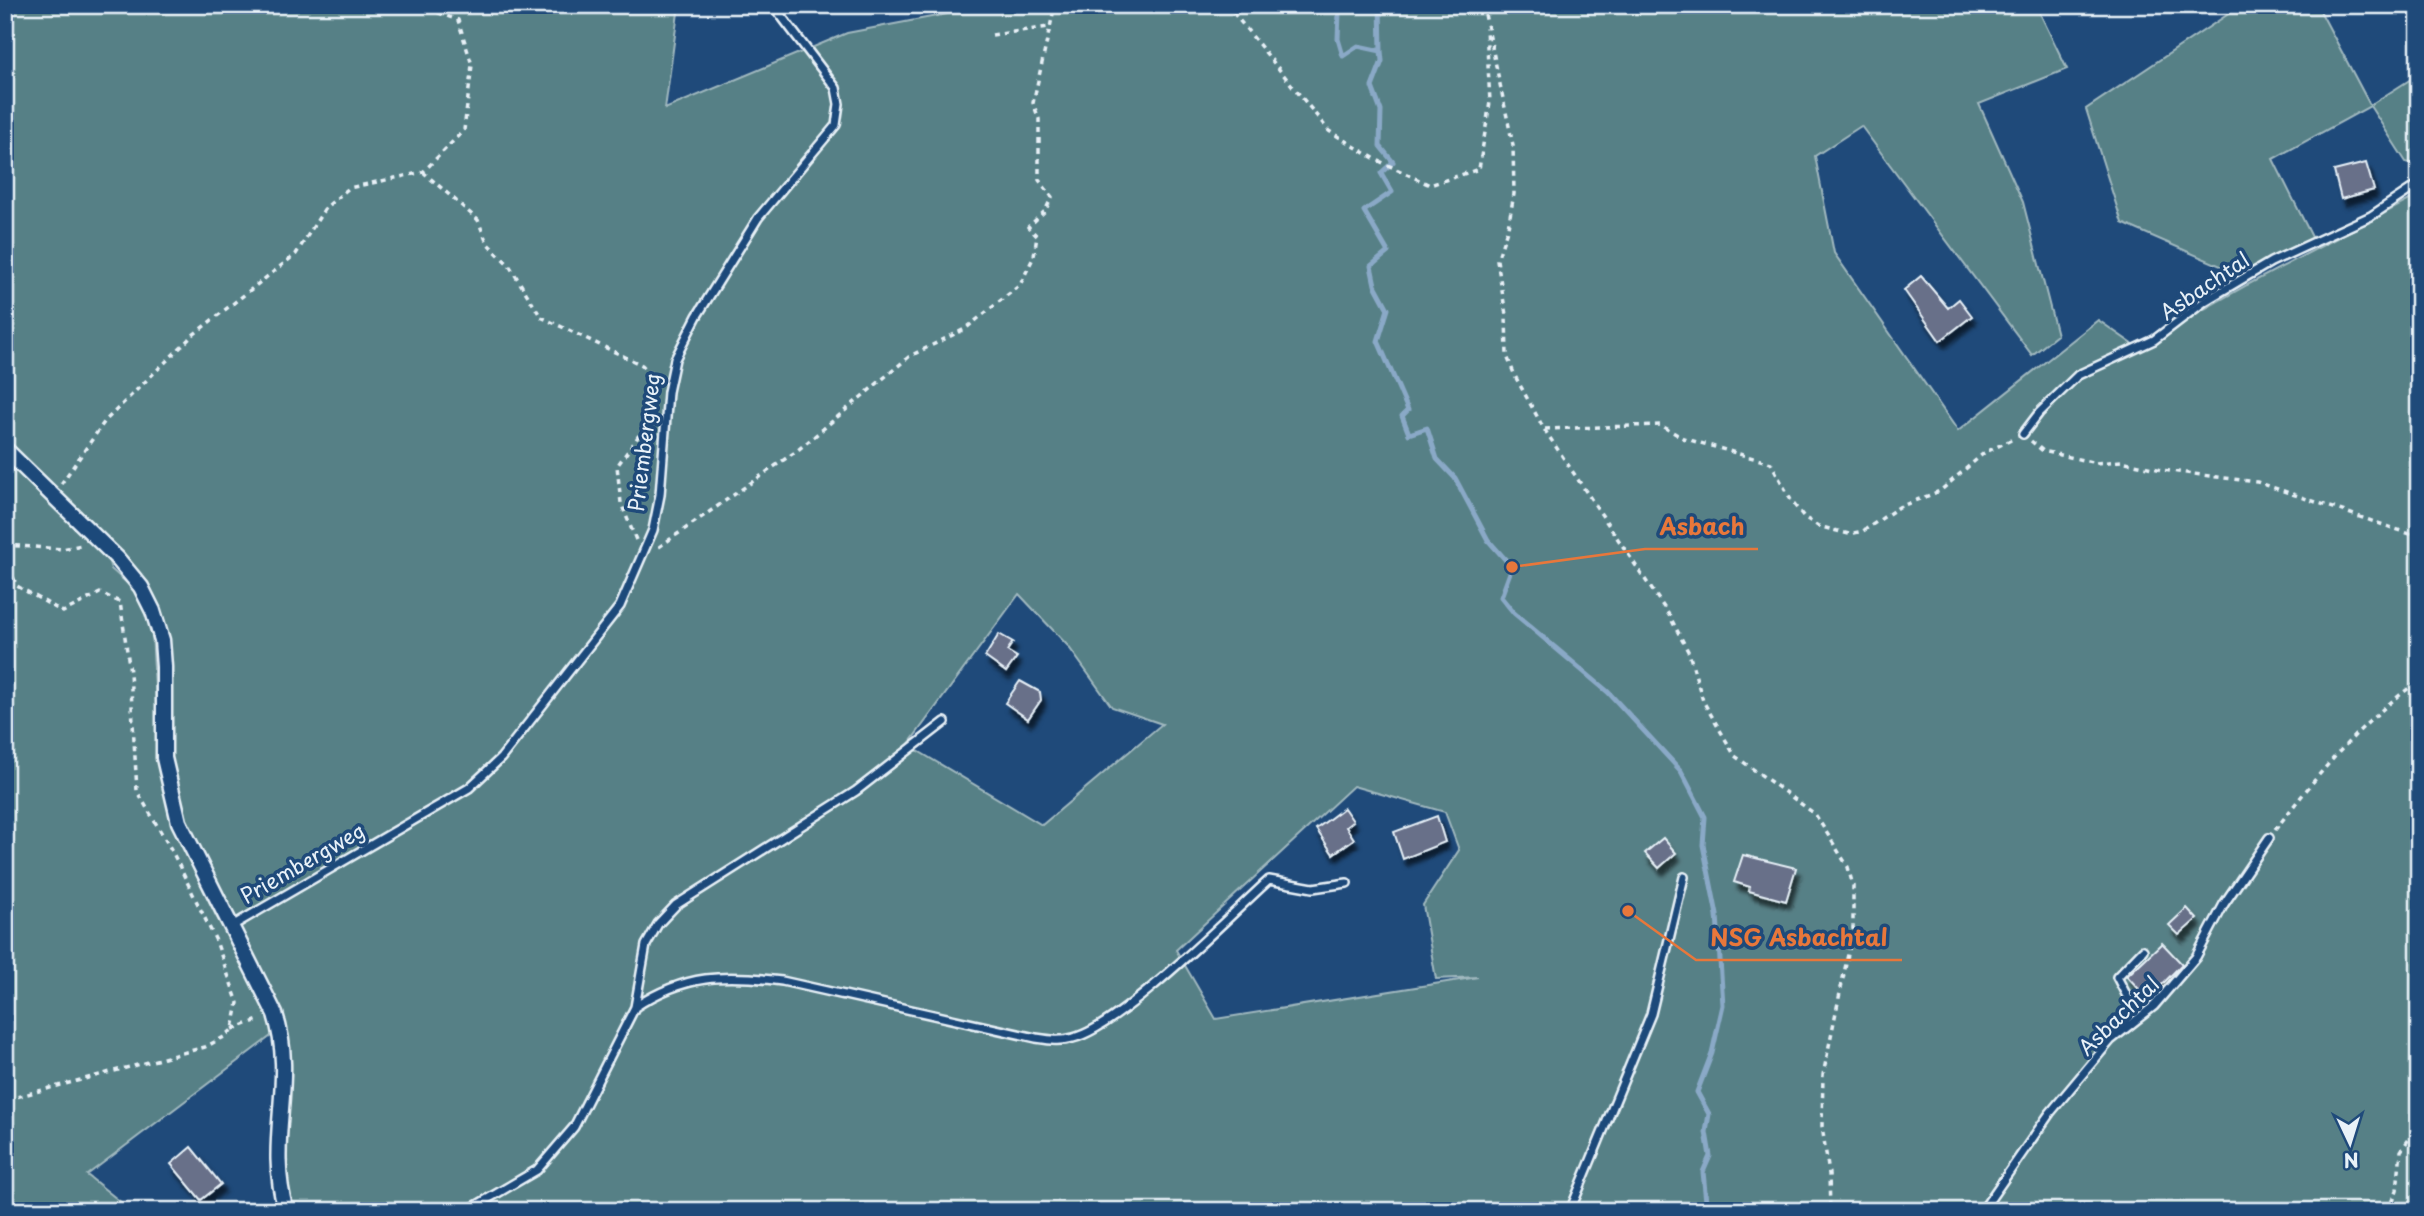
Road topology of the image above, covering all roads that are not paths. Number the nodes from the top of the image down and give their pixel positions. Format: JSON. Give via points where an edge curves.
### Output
{"nodes":[{"id":1,"x":773,"y":5,"type":"edge"},
{"id":2,"x":2419,"y":184,"type":"edge"},
{"id":3,"x":2023,"y":434,"type":"road end"},
{"id":4,"x":5,"y":449,"type":"edge"},
{"id":5,"x":945,"y":722,"type":"dead end"},
{"id":6,"x":2269,"y":838,"type":"road end"},
{"id":7,"x":1684,"y":877,"type":"dead end"},
{"id":8,"x":1347,"y":883,"type":"dead end"},
{"id":9,"x":231,"y":926,"type":"junction"},
{"id":10,"x":2143,"y":950,"type":"dead end"},
{"id":11,"x":635,"y":1007,"type":"junction"},
{"id":12,"x":2123,"y":1031,"type":"junction"},
{"id":13,"x":286,"y":1211,"type":"edge"},
{"id":14,"x":467,"y":1211,"type":"edge"},
{"id":15,"x":1570,"y":1211,"type":"edge"},
{"id":16,"x":1982,"y":1211,"type":"edge"}],
"edges":[{"from":1,"to":9,"type":"lane","name":"Priembergweg","via":[[836,88],[839,116],[831,136],[792,174],[758,218],[675,359],[653,530],[620,606],[541,708],[469,788]]},
{"from":2,"to":3,"type":"lane","name":"Asbachtal","via":[[2371,216],[2260,269],[2154,340],[2078,375]]},
{"from":4,"to":9,"type":"street","name":"Priembergweg","via":[[102,542],[141,587],[153,611],[162,640],[164,758],[170,789],[179,822]]},
{"from":5,"to":11,"type":"lane","via":[[856,791],[676,905],[646,945]]},
{"from":6,"to":12,"type":"lane","name":"Asbachtal","via":[[2224,904],[2196,957],[2154,1006]]},
{"from":7,"to":15,"type":"lane","via":[[1651,1014]]},
{"from":8,"to":11,"type":"lane","via":[[1313,888],[1269,880],[1164,975],[1117,1013],[1075,1038],[1036,1038],[782,981],[743,977],[682,982]]},
{"from":9,"to":13,"type":"street","name":"Priembergweg","via":[[275,1014],[284,1048],[276,1140],[277,1177]]},
{"from":10,"to":12,"type":"lane","via":[[2117,977],[2131,1004]]},
{"from":11,"to":14,"type":"lane","via":[[574,1127],[557,1150],[537,1170]]},
{"from":12,"to":16,"type":"lane","name":"Asbachtal","via":[[2110,1040],[2050,1113]]}]}
